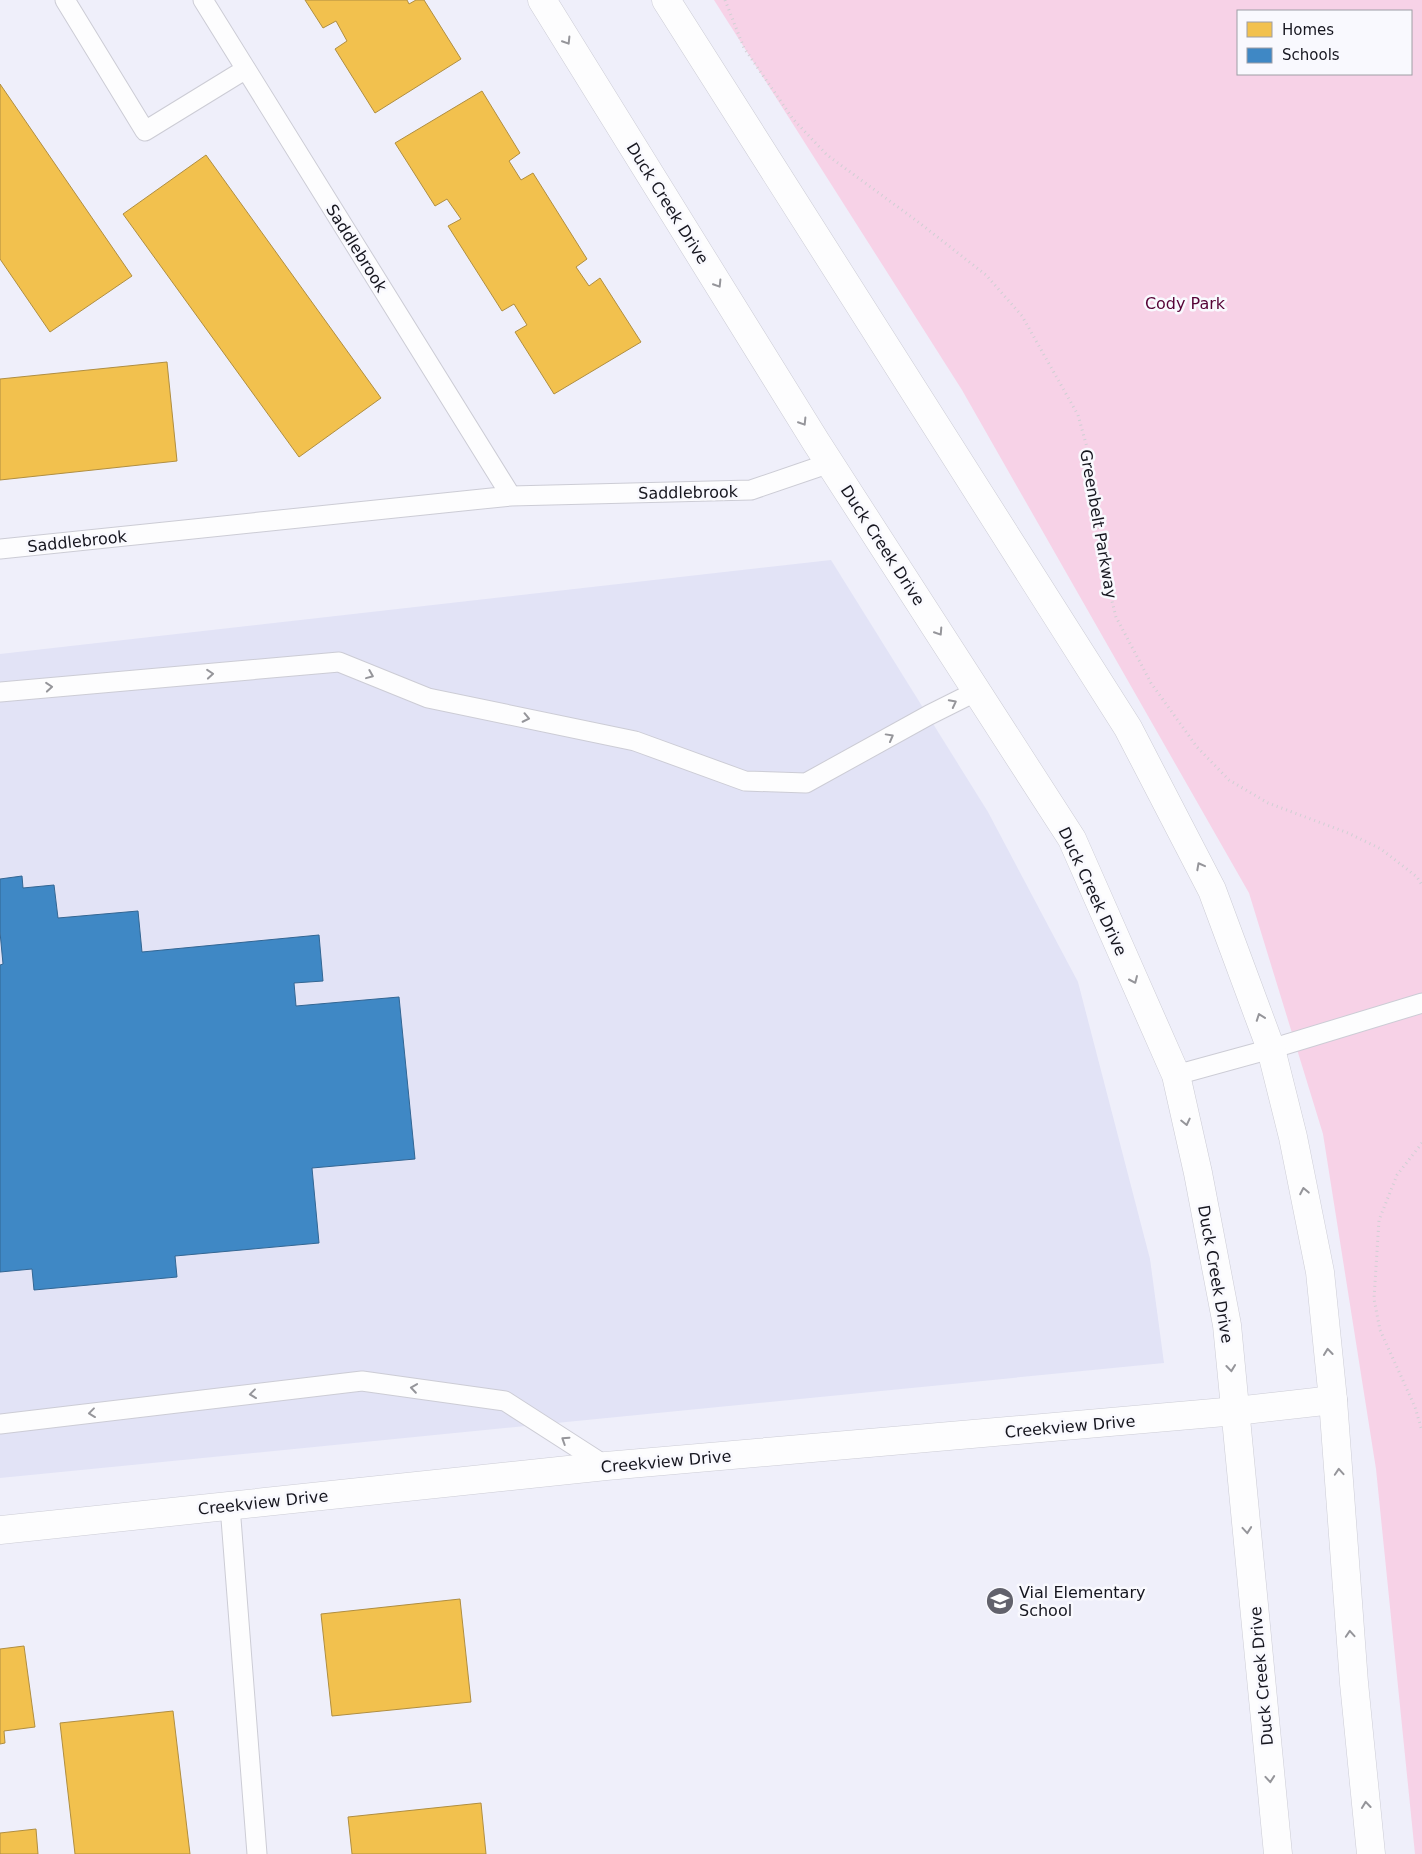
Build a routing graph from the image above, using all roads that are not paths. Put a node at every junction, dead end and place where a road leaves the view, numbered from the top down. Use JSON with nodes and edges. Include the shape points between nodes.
{"nodes":[{"id":1,"x":65,"y":0,"type":"edge"},
{"id":2,"x":203,"y":0,"type":"edge"},
{"id":3,"x":542,"y":0,"type":"edge"},
{"id":4,"x":666,"y":0,"type":"edge"},
{"id":5,"x":246,"y":69,"type":"junction"},
{"id":6,"x":830,"y":463,"type":"junction"},
{"id":7,"x":511,"y":496,"type":"junction"},
{"id":8,"x":0,"y":549,"type":"edge"},
{"id":9,"x":977,"y":691,"type":"junction"},
{"id":10,"x":0,"y":692,"type":"edge"},
{"id":11,"x":1422,"y":1003,"type":"edge"},
{"id":12,"x":1271,"y":1049,"type":"junction"},
{"id":13,"x":1176,"y":1075,"type":"junction"},
{"id":14,"x":1333,"y":1400,"type":"junction"},
{"id":15,"x":1236,"y":1411,"type":"junction"},
{"id":16,"x":0,"y":1424,"type":"edge"},
{"id":17,"x":606,"y":1466,"type":"junction"},
{"id":18,"x":230,"y":1506,"type":"junction"},
{"id":19,"x":0,"y":1530,"type":"edge"},
{"id":20,"x":257,"y":1854,"type":"edge"},
{"id":21,"x":1278,"y":1854,"type":"edge"},
{"id":22,"x":1371,"y":1854,"type":"edge"}],
"edges":[{"from":1,"to":5,"type":"lane","via":[[145,131]]},
{"from":2,"to":5,"type":"lane","name":"Saddlebrook"},
{"from":3,"to":6,"type":"main road","name":"Duck Creek Drive","one_way":true},
{"from":12,"to":4,"type":"main road","one_way":true,"via":[[1212,890],[1128,728]]},
{"from":5,"to":7,"type":"lane","name":"Saddlebrook"},
{"from":6,"to":7,"type":"lane","name":"Saddlebrook","via":[[751,490]]},
{"from":6,"to":9,"type":"main road","name":"Duck Creek Drive","one_way":true},
{"from":7,"to":8,"type":"lane","name":"Saddlebrook"},
{"from":10,"to":9,"type":"lane","one_way":true,"via":[[339,662],[428,698],[635,741],[745,782],[806,783]]},
{"from":9,"to":13,"type":"main road","name":"Duck Creek Drive","one_way":true,"via":[[1072,839]]},
{"from":11,"to":12,"type":"lane"},
{"from":12,"to":13,"type":"lane"},
{"from":14,"to":12,"type":"main road","one_way":true,"via":[[1320,1272],[1293,1137]]},
{"from":13,"to":15,"type":"main road","name":"Duck Creek Drive","one_way":true,"via":[[1227,1325]]},
{"from":14,"to":15,"type":"main road","name":"Creekview Drive"},
{"from":22,"to":14,"type":"main road","one_way":true,"via":[[1354,1683]]},
{"from":15,"to":17,"type":"main road","name":"Creekview Drive"},
{"from":15,"to":21,"type":"main road","name":"Duck Creek Drive","one_way":true},
{"from":17,"to":16,"type":"lane","one_way":true,"via":[[505,1401],[362,1381]]},
{"from":17,"to":18,"type":"main road","name":"Creekview Drive"},
{"from":18,"to":19,"type":"main road","name":"Creekview Drive"},
{"from":18,"to":20,"type":"lane"}]}
